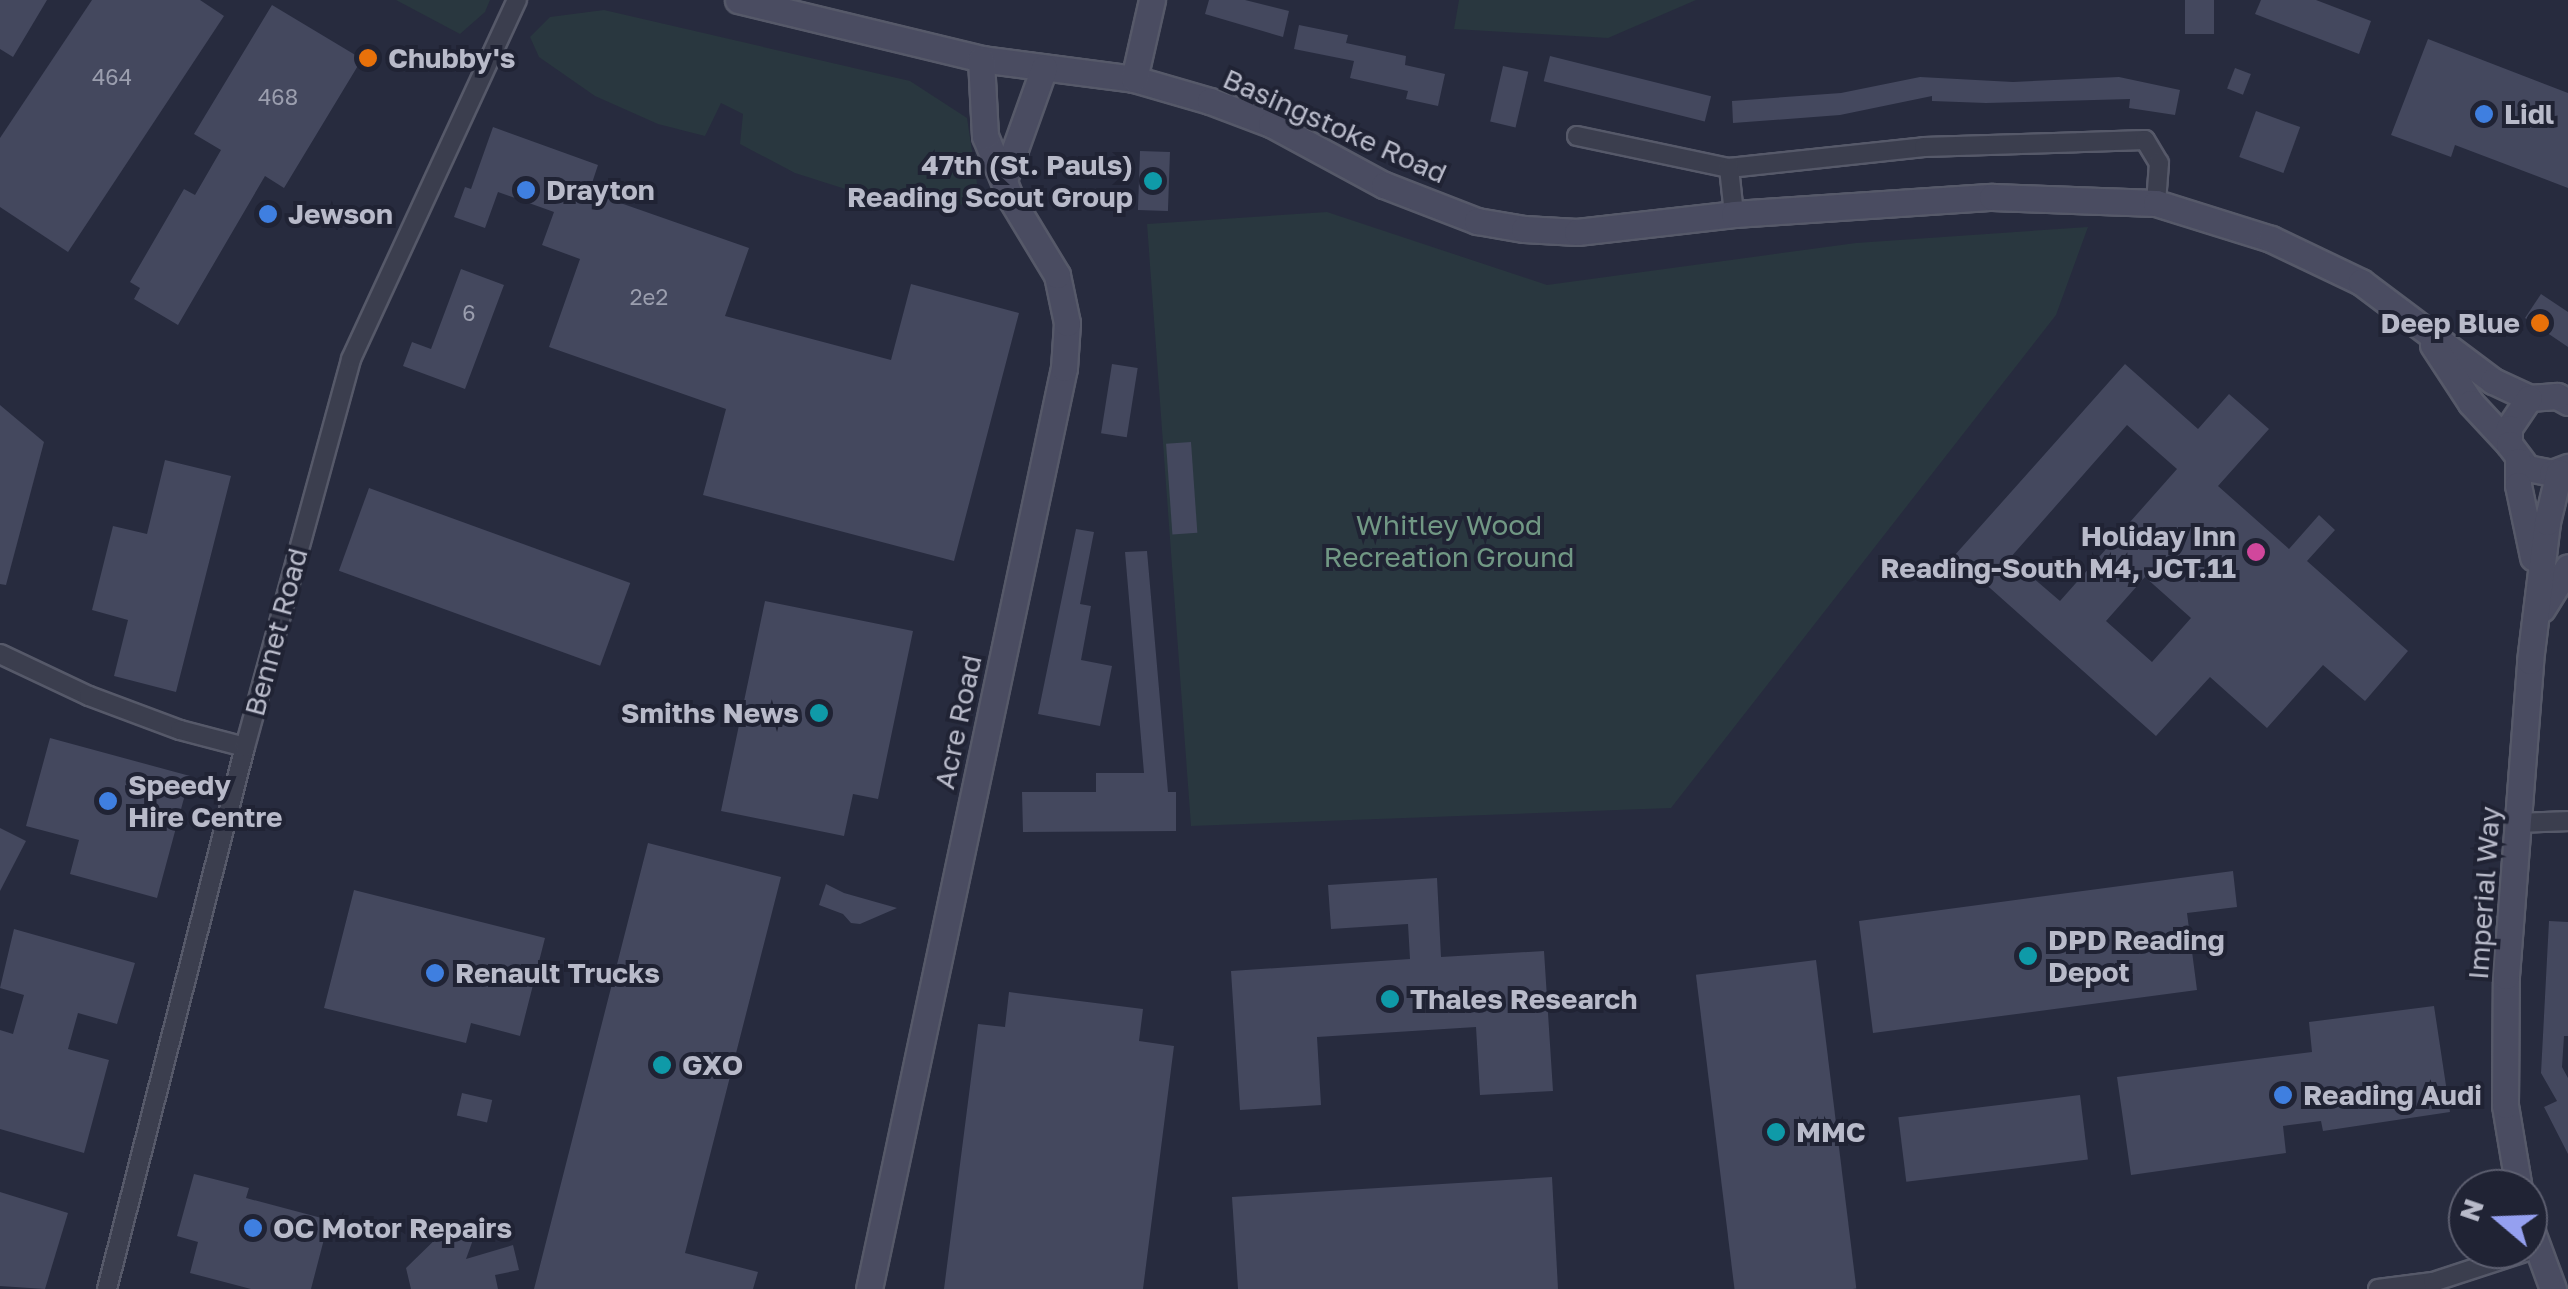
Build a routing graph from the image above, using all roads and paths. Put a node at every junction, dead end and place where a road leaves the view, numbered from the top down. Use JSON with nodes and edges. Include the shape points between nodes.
{"nodes":[{"id":1,"x":517,"y":0,"type":"edge"},
{"id":2,"x":738,"y":0,"type":"edge"},
{"id":3,"x":1152,"y":0,"type":"edge"},
{"id":4,"x":981,"y":59,"type":"junction"},
{"id":5,"x":1044,"y":68,"type":"junction"},
{"id":6,"x":1134,"y":79,"type":"junction"},
{"id":7,"x":1577,"y":136,"type":"dead end"},
{"id":8,"x":1730,"y":168,"type":"junction"},
{"id":9,"x":1005,"y":178,"type":"junction"},
{"id":10,"x":2156,"y":203,"type":"junction"},
{"id":11,"x":1734,"y":214,"type":"junction"},
{"id":12,"x":2408,"y":314,"type":"junction"},
{"id":13,"x":2564,"y":396,"type":"edge"},
{"id":14,"x":2529,"y":398,"type":"junction"},
{"id":15,"x":2514,"y":452,"type":"junction"},
{"id":16,"x":2564,"y":470,"type":"edge"},
{"id":17,"x":2568,"y":567,"type":"edge"},
{"id":18,"x":2538,"y":610,"type":"junction"},
{"id":19,"x":0,"y":654,"type":"edge"},
{"id":20,"x":245,"y":747,"type":"junction"},
{"id":21,"x":2568,"y":821,"type":"edge"},
{"id":22,"x":2519,"y":823,"type":"junction"},
{"id":23,"x":2517,"y":1169,"type":"edge"},
{"id":24,"x":2472,"y":1269,"type":"edge"},
{"id":25,"x":107,"y":1289,"type":"edge"},
{"id":26,"x":869,"y":1289,"type":"edge"},
{"id":27,"x":2378,"y":1289,"type":"edge"}],
"edges":[{"from":1,"to":20,"type":"street","name":"Bennet Road","via":[[351,359]]},
{"from":2,"to":4,"type":"street","name":"Basingstoke Road"},
{"from":3,"to":6,"type":"street"},
{"from":4,"to":5,"type":"street","name":"Basingstoke Road"},
{"from":4,"to":9,"type":"street","name":"Acre Road","via":[[986,136]]},
{"from":5,"to":6,"type":"street","name":"Basingstoke Road"},
{"from":5,"to":9,"type":"street"},
{"from":6,"to":11,"type":"street","name":"Basingstoke Road","via":[[1271,124],[1384,185],[1478,221],[1578,232]]},
{"from":7,"to":8,"type":"street"},
{"from":8,"to":10,"type":"street","via":[[1924,147],[2145,140],[2158,164]]},
{"from":8,"to":11,"type":"street"},
{"from":9,"to":26,"type":"street","name":"Acre Road","via":[[1010,199],[1057,275],[1067,323],[1064,368]]},
{"from":10,"to":11,"type":"street","name":"Basingstoke Road","via":[[1992,198]]},
{"from":10,"to":12,"type":"street","name":"Basingstoke Road","via":[[2310,255]]},
{"from":12,"to":14,"type":"street","name":"Basingstoke Road","via":[[2493,381]]},
{"from":12,"to":15,"type":"street","name":"Basingstoke Road"},
{"from":13,"to":14,"type":"street"},
{"from":14,"to":15,"type":"street","via":[[2508,428]]},
{"from":15,"to":16,"type":"street","via":[[2540,473]]},
{"from":15,"to":18,"type":"street","name":"Imperial Way"},
{"from":16,"to":18,"type":"street","name":"Imperial Way","via":[[2546,522]]},
{"from":17,"to":18,"type":"street"},
{"from":18,"to":22,"type":"street","name":"Imperial Way"},
{"from":19,"to":20,"type":"street","via":[[89,696]]},
{"from":20,"to":25,"type":"street","name":"Bennet Road"},
{"from":21,"to":22,"type":"street"},
{"from":22,"to":23,"type":"street","name":"Imperial Way","via":[[2504,1064]]},
{"from":24,"to":27,"type":"street"}]}
